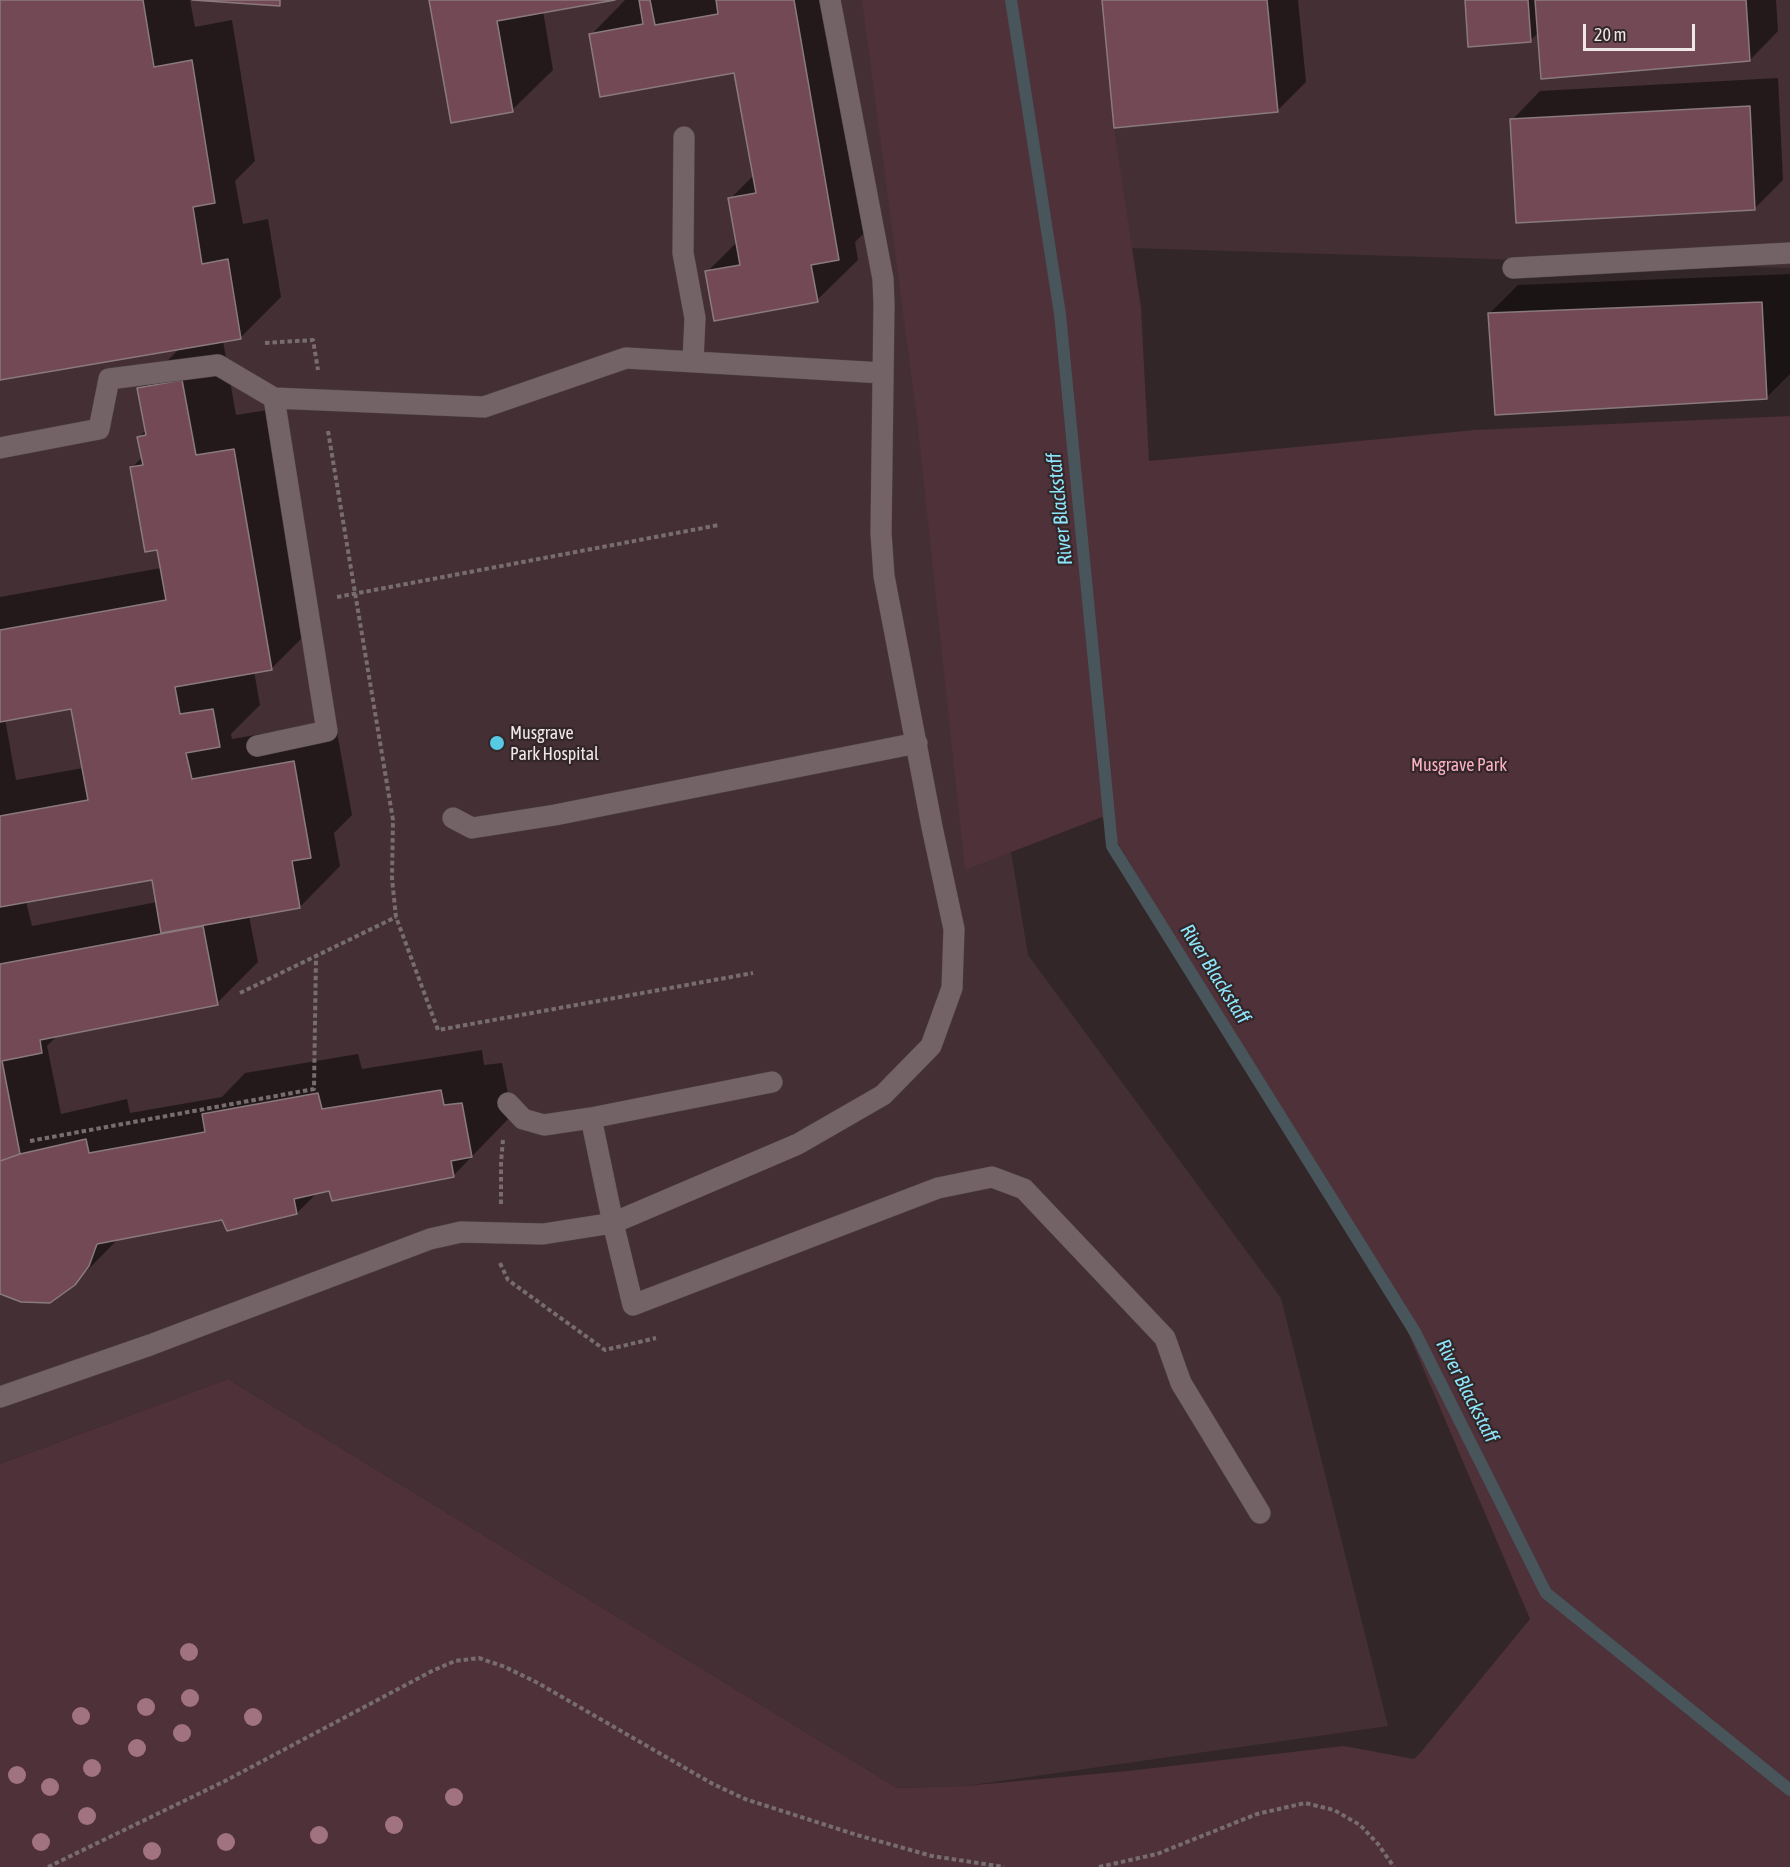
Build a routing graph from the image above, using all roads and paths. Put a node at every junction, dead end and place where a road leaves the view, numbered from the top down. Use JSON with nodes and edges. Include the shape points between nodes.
{"nodes":[{"id":1,"x":830,"y":0,"type":"edge"},
{"id":2,"x":684,"y":136,"type":"dead end"},
{"id":3,"x":1790,"y":253,"type":"edge"},
{"id":4,"x":1513,"y":268,"type":"dead end"},
{"id":5,"x":265,"y":343,"type":"dead end"},
{"id":6,"x":693,"y":361,"type":"junction"},
{"id":7,"x":883,"y":373,"type":"junction"},
{"id":8,"x":274,"y":398,"type":"junction"},
{"id":9,"x":323,"y":400,"type":"junction"},
{"id":10,"x":0,"y":448,"type":"edge"},
{"id":11,"x":719,"y":525,"type":"dead end"},
{"id":12,"x":356,"y":594,"type":"junction"},
{"id":13,"x":306,"y":603,"type":"junction"},
{"id":14,"x":917,"y":743,"type":"junction"},
{"id":15,"x":257,"y":746,"type":"dead end"},
{"id":16,"x":453,"y":818,"type":"dead end"},
{"id":17,"x":396,"y":917,"type":"junction"},
{"id":18,"x":316,"y":956,"type":"junction"},
{"id":19,"x":753,"y":974,"type":"dead end"},
{"id":20,"x":240,"y":993,"type":"dead end"},
{"id":21,"x":772,"y":1082,"type":"dead end"},
{"id":22,"x":508,"y":1104,"type":"dead end"},
{"id":23,"x":591,"y":1119,"type":"junction"},
{"id":24,"x":30,"y":1141,"type":"dead end"},
{"id":25,"x":613,"y":1222,"type":"junction"},
{"id":26,"x":0,"y":1397,"type":"edge"},
{"id":27,"x":1260,"y":1513,"type":"dead end"},
{"id":28,"x":48,"y":1867,"type":"edge"},
{"id":29,"x":1004,"y":1867,"type":"edge"},
{"id":30,"x":1099,"y":1867,"type":"edge"},
{"id":31,"x":1394,"y":1867,"type":"edge"}],
"edges":[{"from":1,"to":7,"type":"lane","via":[[883,279]]},
{"from":2,"to":6,"type":"lane","via":[[683,253],[695,318]]},
{"from":3,"to":4,"type":"lane"},
{"from":5,"to":9,"type":"path","via":[[313,340]]},
{"from":6,"to":7,"type":"lane"},
{"from":6,"to":9,"type":"lane","via":[[626,358],[484,406]]},
{"from":7,"to":14,"type":"lane","via":[[884,576]]},
{"from":8,"to":9,"type":"lane"},
{"from":8,"to":10,"type":"lane","via":[[218,365],[109,379],[99,429]]},
{"from":8,"to":13,"type":"lane"},
{"from":9,"to":12,"type":"path"},
{"from":11,"to":12,"type":"path"},
{"from":12,"to":13,"type":"path"},
{"from":12,"to":17,"type":"path","via":[[393,820]]},
{"from":13,"to":15,"type":"lane","via":[[327,731]]},
{"from":14,"to":16,"type":"lane","via":[[555,815],[472,828]]},
{"from":14,"to":25,"type":"lane","via":[[954,929],[952,988],[931,1046],[884,1095],[798,1144]]},
{"from":17,"to":18,"type":"path"},
{"from":17,"to":19,"type":"path","via":[[438,1030]]},
{"from":18,"to":20,"type":"path"},
{"from":18,"to":24,"type":"path","via":[[315,1089]]},
{"from":21,"to":23,"type":"lane"},
{"from":22,"to":23,"type":"lane","via":[[523,1119],[544,1125]]},
{"from":23,"to":25,"type":"lane"},
{"from":25,"to":26,"type":"lane","via":[[543,1234],[461,1232],[430,1239]]},
{"from":25,"to":27,"type":"lane","via":[[633,1305],[938,1188],[992,1177],[1024,1189],[1165,1338],[1180,1383]]},
{"from":28,"to":29,"type":"path","via":[[225,1781],[432,1671],[455,1661],[479,1658],[506,1666],[745,1799],[932,1856]]},
{"from":30,"to":31,"type":"path","via":[[1157,1854],[1257,1814],[1305,1803],[1334,1810],[1360,1826]]}]}
